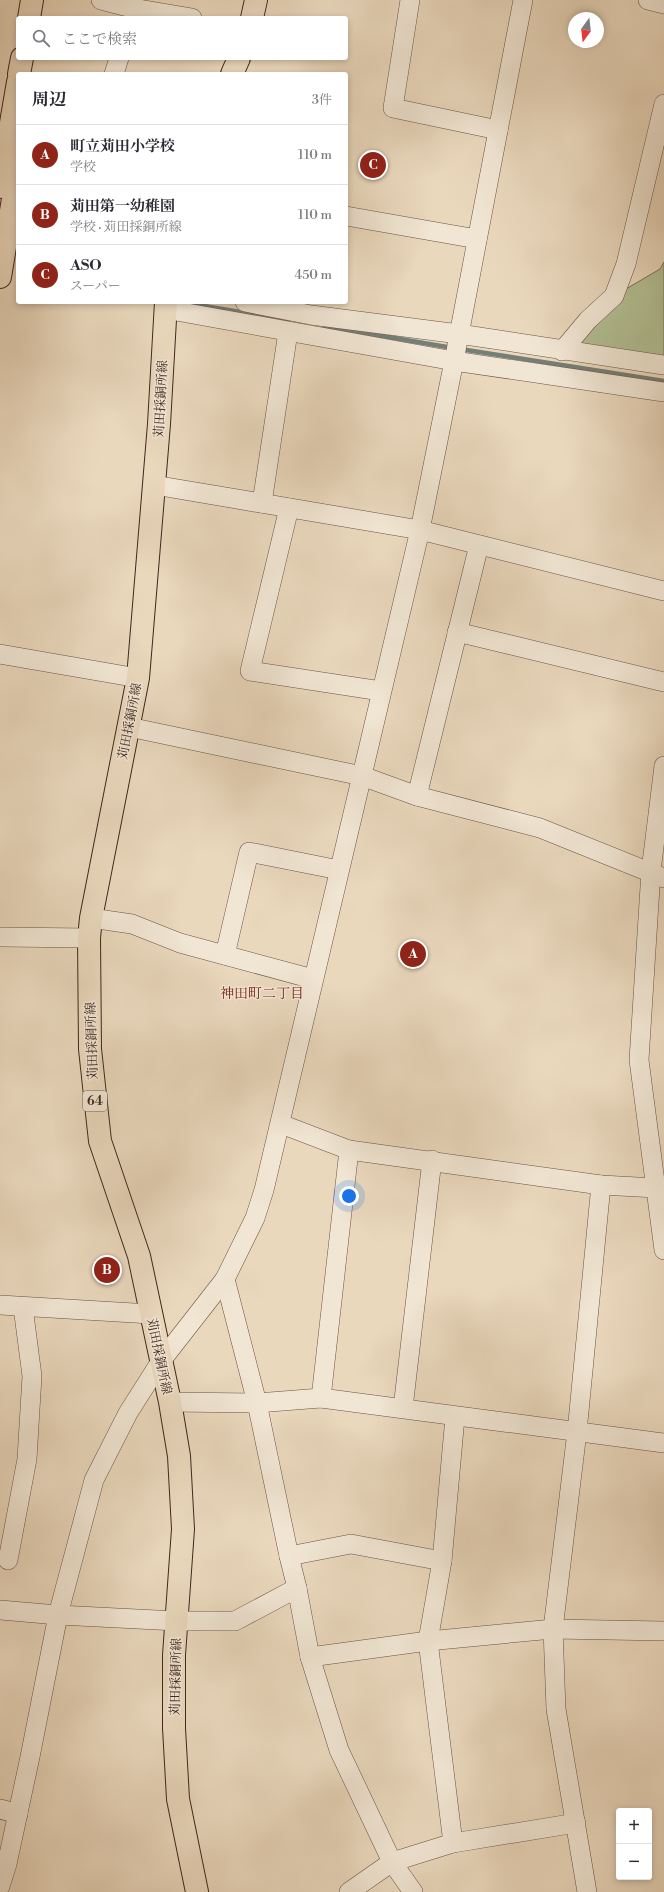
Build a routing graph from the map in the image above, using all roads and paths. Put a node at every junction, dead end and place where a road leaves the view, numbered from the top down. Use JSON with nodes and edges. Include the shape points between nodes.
{"nodes":[{"id":1,"x":32,"y":0,"type":"edge"},
{"id":2,"x":46,"y":0,"type":"edge"},
{"id":3,"x":101,"y":0,"type":"edge"},
{"id":4,"x":256,"y":0,"type":"edge"},
{"id":5,"x":410,"y":0,"type":"edge"},
{"id":6,"x":523,"y":0,"type":"edge"},
{"id":7,"x":648,"y":0,"type":"edge"},
{"id":8,"x":664,"y":4,"type":"edge"},
{"id":9,"x":132,"y":9,"type":"edge"},
{"id":10,"x":29,"y":16,"type":"edge"},
{"id":11,"x":43,"y":16,"type":"edge"},
{"id":12,"x":179,"y":16,"type":"edge"},
{"id":13,"x":252,"y":16,"type":"edge"},
{"id":14,"x":22,"y":60,"type":"edge"},
{"id":15,"x":37,"y":60,"type":"edge"},
{"id":16,"x":118,"y":60,"type":"edge"},
{"id":17,"x":237,"y":60,"type":"edge"},
{"id":18,"x":19,"y":72,"type":"edge"},
{"id":19,"x":34,"y":72,"type":"edge"},
{"id":20,"x":115,"y":72,"type":"edge"},
{"id":21,"x":233,"y":72,"type":"edge"},
{"id":22,"x":664,"y":104,"type":"edge"},
{"id":23,"x":16,"y":121,"type":"edge"},
{"id":24,"x":498,"y":130,"type":"junction"},
{"id":25,"x":14,"y":160,"type":"edge"},
{"id":26,"x":0,"y":186,"type":"edge"},
{"id":27,"x":348,"y":216,"type":"edge"},
{"id":28,"x":477,"y":239,"type":"junction"},
{"id":29,"x":8,"y":244,"type":"edge"},
{"id":30,"x":0,"y":277,"type":"edge"},
{"id":31,"x":265,"y":304,"type":"edge"},
{"id":32,"x":165,"y":306,"type":"edge"},
{"id":33,"x":296,"y":307,"type":"edge"},
{"id":34,"x":288,"y":332,"type":"junction"},
{"id":35,"x":459,"y":334,"type":"junction"},
{"id":36,"x":562,"y":351,"type":"junction"},
{"id":37,"x":454,"y":361,"type":"junction"},
{"id":38,"x":664,"y":365,"type":"edge"},
{"id":39,"x":664,"y":392,"type":"edge"},
{"id":40,"x":154,"y":485,"type":"junction"},
{"id":41,"x":262,"y":503,"type":"junction"},
{"id":42,"x":289,"y":508,"type":"junction"},
{"id":43,"x":420,"y":530,"type":"junction"},
{"id":44,"x":479,"y":545,"type":"junction"},
{"id":45,"x":664,"y":591,"type":"edge"},
{"id":46,"x":458,"y":632,"type":"junction"},
{"id":47,"x":0,"y":654,"type":"edge"},
{"id":48,"x":138,"y":678,"type":"junction"},
{"id":49,"x":664,"y":682,"type":"edge"},
{"id":50,"x":381,"y":691,"type":"junction"},
{"id":51,"x":129,"y":727,"type":"junction"},
{"id":52,"x":664,"y":766,"type":"edge"},
{"id":53,"x":362,"y":776,"type":"junction"},
{"id":54,"x":417,"y":796,"type":"junction"},
{"id":55,"x":340,"y":870,"type":"junction"},
{"id":56,"x":658,"y":875,"type":"edge"},
{"id":57,"x":90,"y":928,"type":"junction"},
{"id":58,"x":0,"y":937,"type":"edge"},
{"id":59,"x":225,"y":955,"type":"junction"},
{"id":60,"x":313,"y":979,"type":"junction"},
{"id":61,"x":281,"y":1124,"type":"junction"},
{"id":62,"x":349,"y":1150,"type":"junction"},
{"id":63,"x":432,"y":1160,"type":"junction"},
{"id":64,"x":601,"y":1185,"type":"junction"},
{"id":65,"x":656,"y":1188,"type":"junction"},
{"id":66,"x":664,"y":1250,"type":"edge"},
{"id":67,"x":225,"y":1279,"type":"junction"},
{"id":68,"x":0,"y":1305,"type":"edge"},
{"id":69,"x":23,"y":1307,"type":"junction"},
{"id":70,"x":151,"y":1314,"type":"junction"},
{"id":71,"x":161,"y":1361,"type":"junction"},
{"id":72,"x":320,"y":1398,"type":"junction"},
{"id":73,"x":170,"y":1402,"type":"junction"},
{"id":74,"x":257,"y":1403,"type":"junction"},
{"id":75,"x":404,"y":1408,"type":"junction"},
{"id":76,"x":455,"y":1416,"type":"junction"},
{"id":77,"x":577,"y":1432,"type":"junction"},
{"id":78,"x":664,"y":1443,"type":"edge"},
{"id":79,"x":288,"y":1556,"type":"junction"},
{"id":80,"x":8,"y":1560,"type":"dead end"},
{"id":81,"x":442,"y":1561,"type":"junction"},
{"id":82,"x":297,"y":1588,"type":"junction"},
{"id":83,"x":0,"y":1610,"type":"edge"},
{"id":84,"x":58,"y":1615,"type":"junction"},
{"id":85,"x":177,"y":1621,"type":"junction"},
{"id":86,"x":553,"y":1629,"type":"junction"},
{"id":87,"x":664,"y":1631,"type":"edge"},
{"id":88,"x":428,"y":1641,"type":"junction"},
{"id":89,"x":310,"y":1657,"type":"junction"},
{"id":90,"x":9,"y":1811,"type":"edge"},
{"id":91,"x":576,"y":1823,"type":"junction"},
{"id":92,"x":453,"y":1843,"type":"junction"},
{"id":93,"x":392,"y":1862,"type":"junction"},
{"id":94,"x":0,"y":1886,"type":"edge"},
{"id":95,"x":197,"y":1892,"type":"edge"},
{"id":96,"x":349,"y":1892,"type":"edge"},
{"id":97,"x":413,"y":1892,"type":"edge"},
{"id":98,"x":587,"y":1892,"type":"edge"}],
"edges":[{"from":1,"to":10,"type":"main road"},
{"from":2,"to":11,"type":"main road"},
{"from":3,"to":9,"type":"street"},
{"from":4,"to":13,"type":"main road"},
{"from":5,"to":24,"type":"street","via":[[393,108]]},
{"from":6,"to":24,"type":"street"},
{"from":7,"to":8,"type":"street"},
{"from":9,"to":12,"type":"street"},
{"from":14,"to":18,"type":"main road"},
{"from":15,"to":19,"type":"main road"},
{"from":16,"to":20,"type":"street"},
{"from":17,"to":21,"type":"main road"},
{"from":22,"to":36,"type":"street","via":[[626,264],[614,296],[588,320]]},
{"from":23,"to":25,"type":"main road"},
{"from":24,"to":28,"type":"street"},
{"from":25,"to":26,"type":"main road"},
{"from":25,"to":29,"type":"main road"},
{"from":27,"to":28,"type":"street"},
{"from":28,"to":35,"type":"street"},
{"from":29,"to":30,"type":"main road"},
{"from":31,"to":33,"type":"street"},
{"from":32,"to":34,"type":"street"},
{"from":32,"to":40,"type":"main road","name":"苅田採銅所線","number":"64"},
{"from":33,"to":35,"type":"street"},
{"from":34,"to":37,"type":"street"},
{"from":34,"to":41,"type":"street"},
{"from":35,"to":36,"type":"street"},
{"from":35,"to":37,"type":"street"},
{"from":36,"to":38,"type":"street"},
{"from":37,"to":39,"type":"street"},
{"from":37,"to":43,"type":"street"},
{"from":40,"to":41,"type":"street"},
{"from":40,"to":48,"type":"main road","name":"苅田採銅所線","number":"64"},
{"from":41,"to":42,"type":"street"},
{"from":42,"to":43,"type":"street"},
{"from":42,"to":50,"type":"street","via":[[250,671]]},
{"from":43,"to":44,"type":"street"},
{"from":43,"to":50,"type":"street"},
{"from":44,"to":45,"type":"street"},
{"from":44,"to":46,"type":"street"},
{"from":46,"to":49,"type":"street"},
{"from":46,"to":54,"type":"street"},
{"from":47,"to":48,"type":"street"},
{"from":48,"to":51,"type":"main road","name":"苅田採銅所線","number":"64"},
{"from":50,"to":53,"type":"street"},
{"from":51,"to":53,"type":"street"},
{"from":51,"to":57,"type":"main road","name":"苅田採銅所線","number":"64"},
{"from":52,"to":56,"type":"street"},
{"from":53,"to":54,"type":"street"},
{"from":53,"to":55,"type":"street"},
{"from":54,"to":56,"type":"street","via":[[540,828]]},
{"from":55,"to":59,"type":"street","via":[[249,852]]},
{"from":55,"to":60,"type":"street"},
{"from":56,"to":65,"type":"street","via":[[639,1060]]},
{"from":57,"to":58,"type":"street"},
{"from":57,"to":59,"type":"street","via":[[132,924],[180,943]]},
{"from":57,"to":70,"type":"main road","name":"苅田採銅所線","number":"64","via":[[90,1050],[100,1141],[138,1256]]},
{"from":59,"to":60,"type":"street"},
{"from":60,"to":61,"type":"street"},
{"from":61,"to":62,"type":"street"},
{"from":61,"to":67,"type":"street","via":[[255,1218]]},
{"from":62,"to":63,"type":"street"},
{"from":62,"to":72,"type":"street"},
{"from":63,"to":64,"type":"street"},
{"from":63,"to":75,"type":"street"},
{"from":64,"to":65,"type":"street"},
{"from":64,"to":77,"type":"street"},
{"from":65,"to":66,"type":"street"},
{"from":67,"to":71,"type":"street"},
{"from":67,"to":74,"type":"street"},
{"from":68,"to":69,"type":"street"},
{"from":69,"to":70,"type":"street"},
{"from":69,"to":80,"type":"street","via":[[32,1376],[27,1459]]},
{"from":70,"to":71,"type":"main road","name":"苅田採銅所線","number":"64"},
{"from":71,"to":73,"type":"main road","name":"苅田採銅所線","number":"64"},
{"from":71,"to":84,"type":"street","via":[[128,1413],[94,1480]]},
{"from":72,"to":74,"type":"street"},
{"from":72,"to":75,"type":"street"},
{"from":73,"to":74,"type":"street"},
{"from":73,"to":85,"type":"main road","name":"苅田採銅所線","number":"64","via":[[179,1456],[184,1529]]},
{"from":74,"to":79,"type":"street"},
{"from":75,"to":76,"type":"street"},
{"from":76,"to":77,"type":"street"},
{"from":76,"to":81,"type":"street"},
{"from":77,"to":78,"type":"street"},
{"from":77,"to":86,"type":"street"},
{"from":79,"to":81,"type":"street","via":[[351,1544]]},
{"from":79,"to":82,"type":"street"},
{"from":81,"to":88,"type":"street"},
{"from":82,"to":85,"type":"street","via":[[235,1621]]},
{"from":82,"to":89,"type":"street"},
{"from":83,"to":84,"type":"street"},
{"from":84,"to":85,"type":"street"},
{"from":84,"to":90,"type":"street"},
{"from":85,"to":95,"type":"main road","name":"苅田採銅所線","number":"64","via":[[174,1728],[178,1799]]},
{"from":86,"to":87,"type":"street"},
{"from":86,"to":88,"type":"street"},
{"from":86,"to":91,"type":"street","via":[[556,1708]]},
{"from":88,"to":89,"type":"street"},
{"from":88,"to":92,"type":"street"},
{"from":89,"to":93,"type":"street","via":[[339,1750]]},
{"from":90,"to":94,"type":"street","via":[[7,1864]]},
{"from":91,"to":92,"type":"street"},
{"from":91,"to":98,"type":"street"},
{"from":92,"to":93,"type":"street"},
{"from":93,"to":96,"type":"street"},
{"from":93,"to":97,"type":"street"}]}
